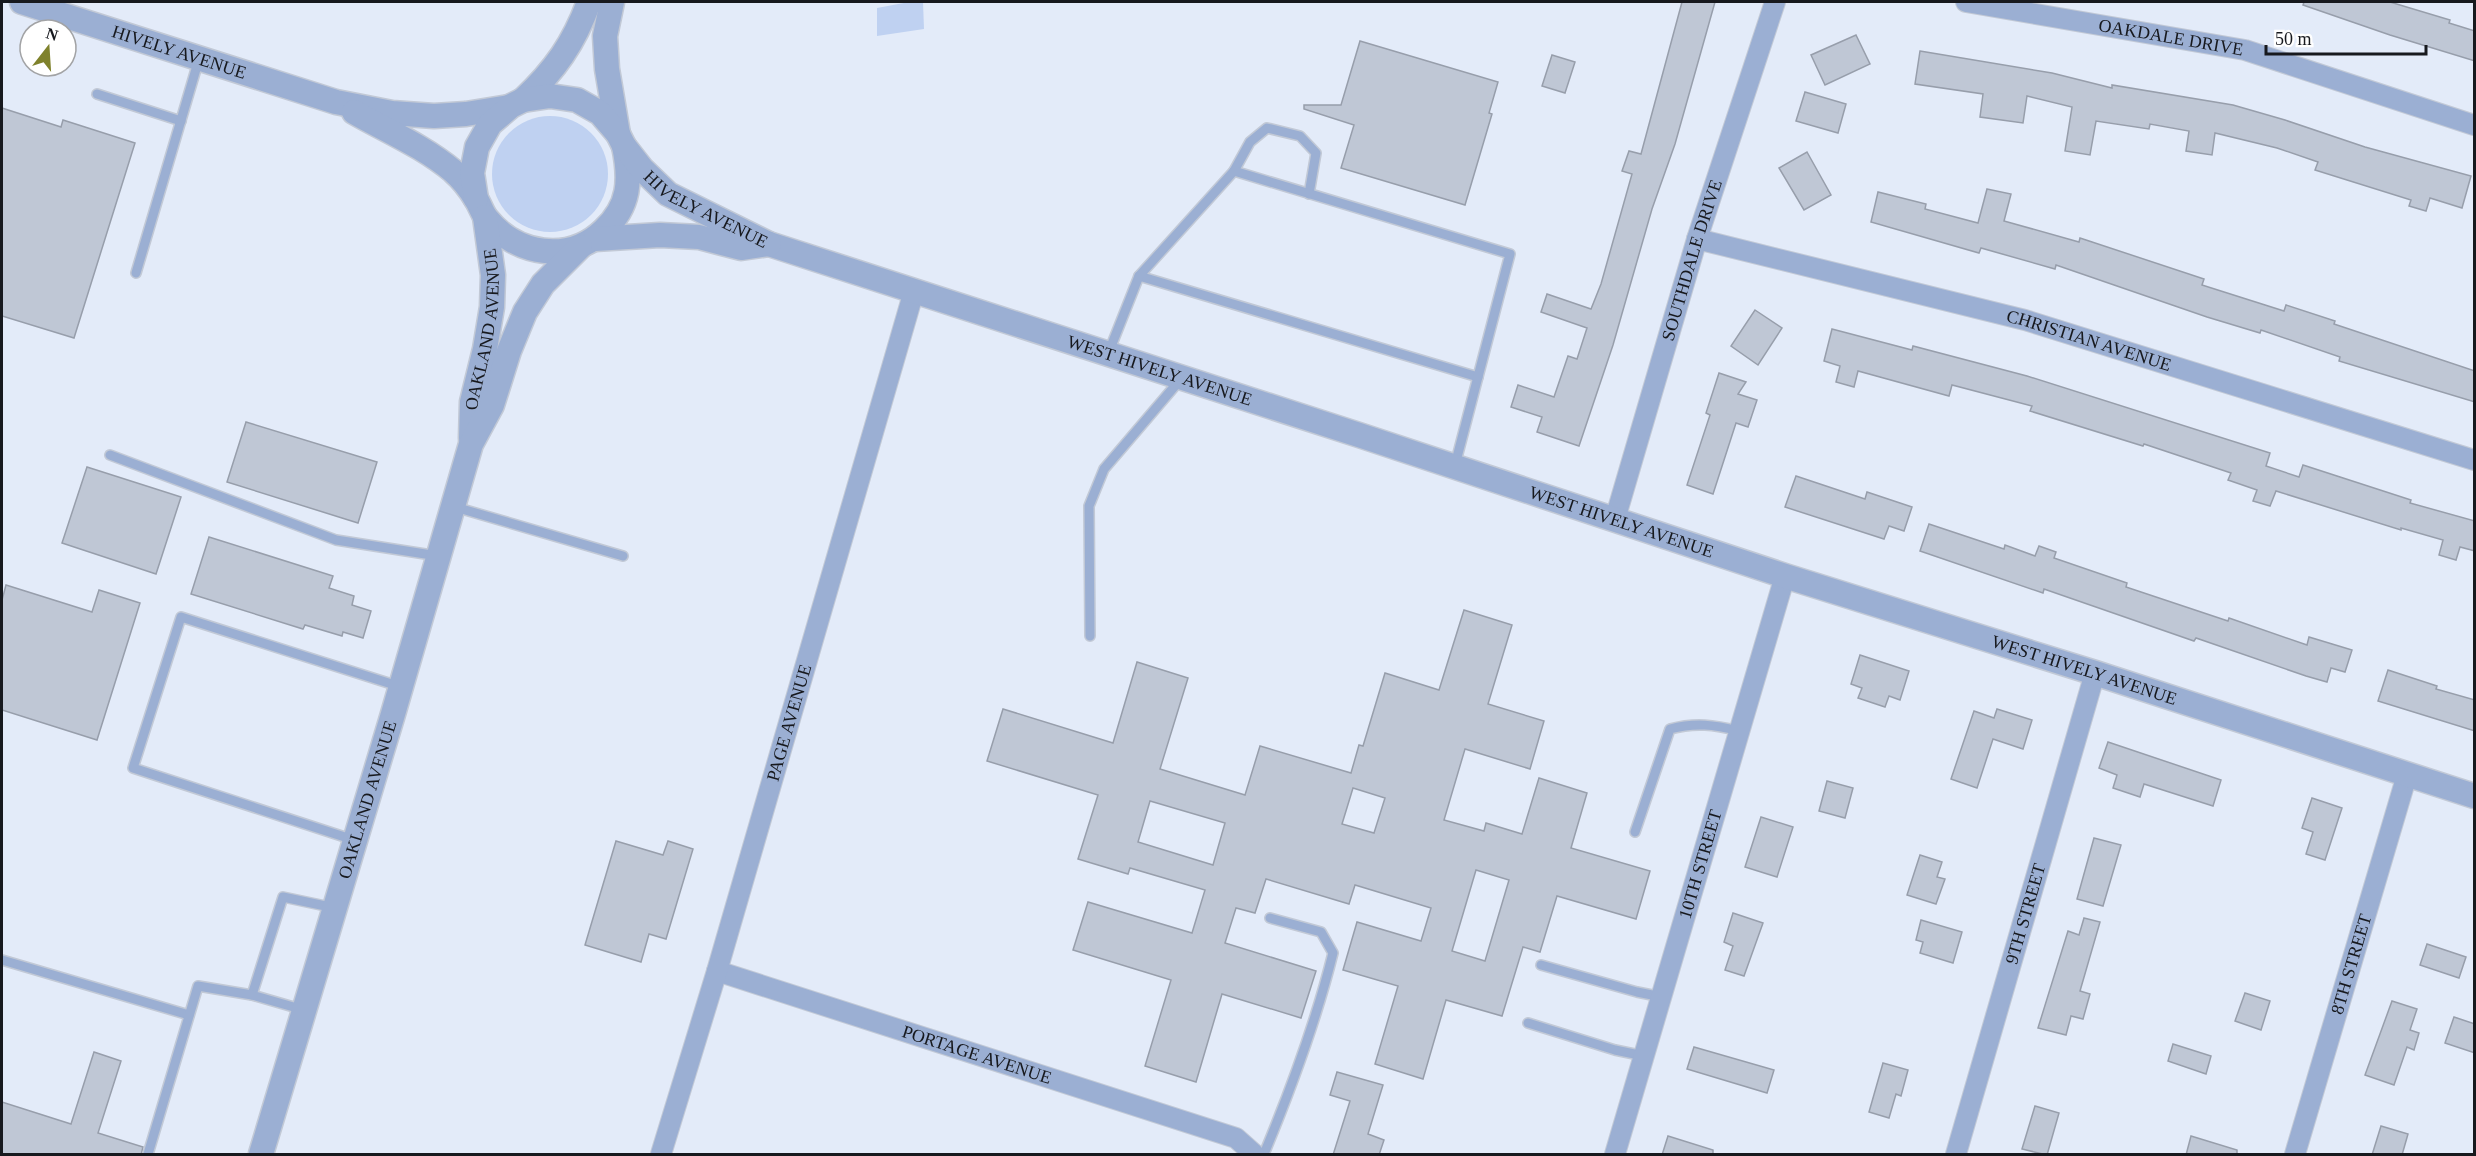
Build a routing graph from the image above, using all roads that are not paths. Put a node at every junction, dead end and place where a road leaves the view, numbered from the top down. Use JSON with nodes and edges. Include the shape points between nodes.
{"nodes":[{"id":1,"x":26,"y":2,"type":"edge"},
{"id":2,"x":589,"y":2,"type":"edge"},
{"id":3,"x":612,"y":2,"type":"edge"},
{"id":4,"x":1775,"y":2,"type":"edge"},
{"id":5,"x":1966,"y":2,"type":"edge"},
{"id":6,"x":199,"y":59,"type":"junction"},
{"id":7,"x":97,"y":94,"type":"dead end"},
{"id":8,"x":336,"y":102,"type":"junction"},
{"id":9,"x":517,"y":103,"type":"junction"},
{"id":10,"x":181,"y":121,"type":"junction"},
{"id":11,"x":2475,"y":125,"type":"edge"},
{"id":12,"x":621,"y":140,"type":"junction"},
{"id":13,"x":1234,"y":171,"type":"junction"},
{"id":14,"x":1309,"y":194,"type":"junction"},
{"id":15,"x":481,"y":208,"type":"junction"},
{"id":16,"x":1697,"y":239,"type":"junction"},
{"id":17,"x":587,"y":243,"type":"junction"},
{"id":18,"x":769,"y":244,"type":"junction"},
{"id":19,"x":136,"y":273,"type":"dead end"},
{"id":20,"x":1139,"y":276,"type":"junction"},
{"id":21,"x":915,"y":291,"type":"junction"},
{"id":22,"x":1108,"y":354,"type":"junction"},
{"id":23,"x":1478,"y":377,"type":"junction"},
{"id":24,"x":1182,"y":378,"type":"junction"},
{"id":25,"x":471,"y":444,"type":"junction"},
{"id":26,"x":110,"y":455,"type":"dead end"},
{"id":27,"x":2475,"y":460,"type":"edge"},
{"id":28,"x":1454,"y":467,"type":"junction"},
{"id":29,"x":453,"y":506,"type":"junction"},
{"id":30,"x":1615,"y":519,"type":"junction"},
{"id":31,"x":438,"y":556,"type":"junction"},
{"id":32,"x":623,"y":556,"type":"dead end"},
{"id":33,"x":1785,"y":576,"type":"junction"},
{"id":34,"x":1090,"y":636,"type":"dead end"},
{"id":35,"x":2096,"y":673,"type":"junction"},
{"id":36,"x":401,"y":687,"type":"junction"},
{"id":37,"x":1740,"y":731,"type":"junction"},
{"id":38,"x":2407,"y":775,"type":"junction"},
{"id":39,"x":2475,"y":796,"type":"edge"},
{"id":40,"x":1635,"y":832,"type":"dead end"},
{"id":41,"x":355,"y":840,"type":"junction"},
{"id":42,"x":335,"y":908,"type":"junction"},
{"id":43,"x":1270,"y":918,"type":"dead end"},
{"id":44,"x":2,"y":960,"type":"edge"},
{"id":45,"x":1541,"y":965,"type":"dead end"},
{"id":46,"x":717,"y":971,"type":"junction"},
{"id":47,"x":252,"y":995,"type":"junction"},
{"id":48,"x":1662,"y":997,"type":"junction"},
{"id":49,"x":304,"y":1010,"type":"junction"},
{"id":50,"x":189,"y":1015,"type":"junction"},
{"id":51,"x":1528,"y":1023,"type":"dead end"},
{"id":52,"x":1644,"y":1056,"type":"junction"},
{"id":53,"x":148,"y":1155,"type":"edge"},
{"id":54,"x":261,"y":1155,"type":"edge"},
{"id":55,"x":662,"y":1155,"type":"edge"},
{"id":56,"x":1254,"y":1155,"type":"edge"},
{"id":57,"x":1264,"y":1155,"type":"edge"},
{"id":58,"x":1615,"y":1155,"type":"edge"},
{"id":59,"x":1956,"y":1155,"type":"edge"},
{"id":60,"x":2295,"y":1155,"type":"edge"}],
"edges":[{"from":1,"to":6,"type":"street","name":"HIVELY AVENUE"},
{"from":2,"to":9,"type":"street","via":[[580,28],[562,58]]},
{"from":3,"to":12,"type":"street","via":[[605,36],[607,69]]},
{"from":4,"to":16,"type":"street","name":"SOUTHDALE DRIVE"},
{"from":5,"to":11,"type":"street","name":"OAKDALE DRIVE","via":[[2245,50]]},
{"from":6,"to":8,"type":"street","name":"HIVELY AVENUE"},
{"from":6,"to":10,"type":"lane"},
{"from":7,"to":10,"type":"lane"},
{"from":8,"to":9,"type":"street","name":"HIVELY AVENUE","via":[[434,116]]},
{"from":8,"to":15,"type":"street","name":"HIVELY AVENUE","via":[[430,153],[455,172]]},
{"from":9,"to":12,"type":"street","name":"HIVELY AVENUE","via":[[550,96],[577,100],[600,113]]},
{"from":9,"to":15,"type":"street","via":[[490,124],[477,147],[472,173]]},
{"from":10,"to":19,"type":"lane"},
{"from":12,"to":17,"type":"street","name":"HIVELY AVENUE","via":[[629,172],[626,198],[614,221]]},
{"from":12,"to":18,"type":"street","name":"HIVELY AVENUE","via":[[642,169],[668,194]]},
{"from":13,"to":14,"type":"lane"},
{"from":13,"to":14,"type":"lane","via":[[1250,142],[1267,128],[1300,136],[1316,153]]},
{"from":13,"to":20,"type":"lane"},
{"from":14,"to":23,"type":"lane","via":[[1510,254]]},
{"from":15,"to":17,"type":"street","name":"HIVELY AVENUE","via":[[504,237],[528,249],[554,252]]},
{"from":15,"to":25,"type":"street","name":"OAKLAND AVENUE","via":[[493,275],[492,307],[472,402]]},
{"from":16,"to":27,"type":"street","name":"CHRISTIAN AVENUE","via":[[2025,320]]},
{"from":16,"to":30,"type":"street","name":"SOUTHDALE DRIVE"},
{"from":17,"to":18,"type":"street","name":"HIVELY AVENUE","via":[[660,235],[699,237],[741,248]]},
{"from":17,"to":25,"type":"street","name":"OAKLAND AVENUE","via":[[543,284],[525,312],[492,405]]},
{"from":18,"to":21,"type":"street","name":"WEST HIVELY AVENUE"},
{"from":20,"to":22,"type":"lane"},
{"from":20,"to":23,"type":"lane"},
{"from":21,"to":22,"type":"street","name":"WEST HIVELY AVENUE"},
{"from":21,"to":46,"type":"street","name":"PAGE AVENUE"},
{"from":22,"to":24,"type":"street","name":"WEST HIVELY AVENUE"},
{"from":23,"to":28,"type":"lane"},
{"from":24,"to":28,"type":"street","name":"WEST HIVELY AVENUE"},
{"from":24,"to":34,"type":"lane","via":[[1104,469],[1089,506]]},
{"from":25,"to":29,"type":"street","name":"OAKLAND AVENUE"},
{"from":26,"to":31,"type":"lane","via":[[336,540]]},
{"from":28,"to":30,"type":"street","name":"WEST HIVELY AVENUE"},
{"from":29,"to":31,"type":"street","name":"OAKLAND AVENUE"},
{"from":29,"to":32,"type":"lane"},
{"from":30,"to":33,"type":"street","name":"WEST HIVELY AVENUE"},
{"from":31,"to":36,"type":"street","name":"OAKLAND AVENUE"},
{"from":33,"to":35,"type":"street","name":"WEST HIVELY AVENUE"},
{"from":33,"to":37,"type":"street","name":"10TH STREET"},
{"from":35,"to":38,"type":"street","name":"WEST HIVELY AVENUE"},
{"from":35,"to":59,"type":"street","name":"9TH STREET"},
{"from":36,"to":41,"type":"street","name":"OAKLAND AVENUE"},
{"from":36,"to":41,"type":"lane","via":[[181,617],[133,768]]},
{"from":37,"to":40,"type":"lane","via":[[1690,723],[1670,729]]},
{"from":37,"to":48,"type":"street","name":"10TH STREET"},
{"from":38,"to":39,"type":"street","name":"WEST HIVELY AVENUE"},
{"from":38,"to":60,"type":"street","name":"8TH STREET"},
{"from":41,"to":42,"type":"street","name":"OAKLAND AVENUE"},
{"from":42,"to":47,"type":"lane","via":[[283,897]]},
{"from":42,"to":49,"type":"street","name":"OAKLAND AVENUE"},
{"from":43,"to":57,"type":"lane","via":[[1321,932],[1333,953],[1290,1091]]},
{"from":44,"to":50,"type":"lane"},
{"from":45,"to":48,"type":"lane"},
{"from":46,"to":55,"type":"street","name":"PAGE AVENUE"},
{"from":46,"to":56,"type":"street","name":"PORTAGE AVENUE","via":[[1236,1138]]},
{"from":47,"to":49,"type":"lane"},
{"from":47,"to":50,"type":"lane","via":[[198,986]]},
{"from":48,"to":52,"type":"street","name":"10TH STREET"},
{"from":49,"to":54,"type":"street","name":"OAKLAND AVENUE"},
{"from":50,"to":53,"type":"lane"},
{"from":51,"to":52,"type":"lane"},
{"from":52,"to":58,"type":"street","name":"10TH STREET"}]}
